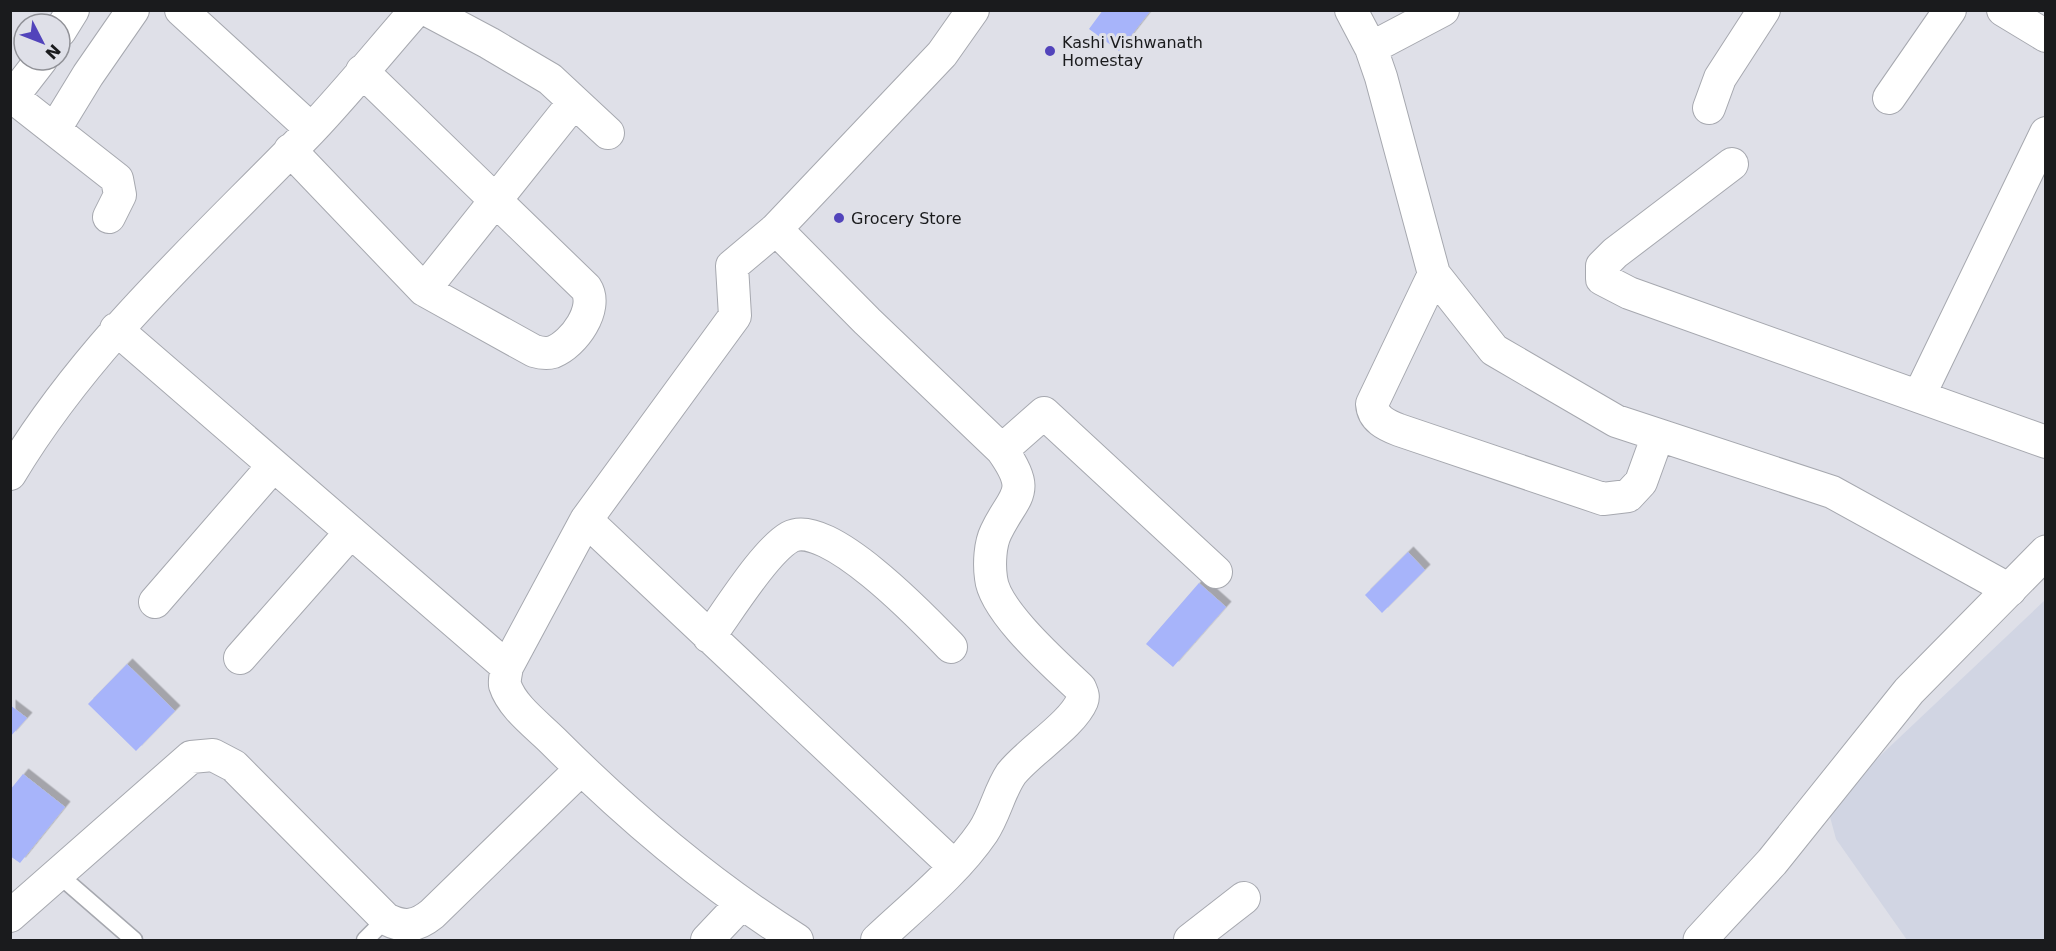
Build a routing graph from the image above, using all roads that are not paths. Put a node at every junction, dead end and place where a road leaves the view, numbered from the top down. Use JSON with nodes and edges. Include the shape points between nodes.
{"nodes":[{"id":1,"x":133,"y":10,"type":"edge"},
{"id":2,"x":416,"y":10,"type":"edge"},
{"id":3,"x":427,"y":10,"type":"edge"},
{"id":4,"x":973,"y":10,"type":"edge"},
{"id":5,"x":1351,"y":10,"type":"edge"},
{"id":6,"x":1443,"y":10,"type":"edge"},
{"id":7,"x":1764,"y":10,"type":"edge"},
{"id":8,"x":1950,"y":10,"type":"edge"},
{"id":9,"x":2003,"y":10,"type":"edge"},
{"id":10,"x":192,"y":14,"type":"edge"},
{"id":11,"x":2046,"y":36,"type":"edge"},
{"id":12,"x":1371,"y":48,"type":"junction"},
{"id":13,"x":362,"y":71,"type":"junction"},
{"id":14,"x":32,"y":72,"type":"edge"},
{"id":15,"x":12,"y":97,"type":"edge"},
{"id":16,"x":1889,"y":98,"type":"dead end"},
{"id":17,"x":574,"y":102,"type":"junction"},
{"id":18,"x":1708,"y":108,"type":"dead end"},
{"id":19,"x":55,"y":129,"type":"junction"},
{"id":20,"x":608,"y":133,"type":"dead end"},
{"id":21,"x":2046,"y":133,"type":"edge"},
{"id":22,"x":301,"y":140,"type":"junction"},
{"id":23,"x":1732,"y":164,"type":"dead end"},
{"id":24,"x":495,"y":202,"type":"junction"},
{"id":25,"x":109,"y":217,"type":"dead end"},
{"id":26,"x":776,"y":229,"type":"junction"},
{"id":27,"x":1434,"y":274,"type":"junction"},
{"id":28,"x":424,"y":290,"type":"junction"},
{"id":29,"x":116,"y":329,"type":"junction"},
{"id":30,"x":1919,"y":396,"type":"junction"},
{"id":31,"x":1658,"y":435,"type":"junction"},
{"id":32,"x":2046,"y":442,"type":"edge"},
{"id":33,"x":1002,"y":450,"type":"junction"},
{"id":34,"x":273,"y":466,"type":"junction"},
{"id":35,"x":10,"y":474,"type":"edge"},
{"id":36,"x":586,"y":520,"type":"junction"},
{"id":37,"x":351,"y":532,"type":"junction"},
{"id":38,"x":2046,"y":552,"type":"edge"},
{"id":39,"x":1216,"y":572,"type":"dead end"},
{"id":40,"x":2010,"y":590,"type":"junction"},
{"id":41,"x":155,"y":602,"type":"dead end"},
{"id":42,"x":709,"y":637,"type":"junction"},
{"id":43,"x":951,"y":647,"type":"dead end"},
{"id":44,"x":240,"y":658,"type":"dead end"},
{"id":45,"x":507,"y":668,"type":"junction"},
{"id":46,"x":581,"y":769,"type":"junction"},
{"id":47,"x":954,"y":866,"type":"junction"},
{"id":48,"x":58,"y":873,"type":"junction"},
{"id":49,"x":1244,"y":898,"type":"dead end"},
{"id":50,"x":741,"y":904,"type":"junction"},
{"id":51,"x":10,"y":916,"type":"edge"},
{"id":52,"x":397,"y":931,"type":"edge"},
{"id":53,"x":780,"y":936,"type":"edge"},
{"id":54,"x":134,"y":940,"type":"edge"},
{"id":55,"x":707,"y":940,"type":"edge"},
{"id":56,"x":877,"y":940,"type":"edge"},
{"id":57,"x":1190,"y":940,"type":"edge"},
{"id":58,"x":1700,"y":940,"type":"edge"}],
"edges":[{"from":1,"to":19,"type":"street"},
{"from":2,"to":13,"type":"street"},
{"from":3,"to":17,"type":"street","via":[[550,79]]},
{"from":4,"to":26,"type":"street","via":[[942,54]]},
{"from":5,"to":12,"type":"street"},
{"from":6,"to":12,"type":"street"},
{"from":7,"to":18,"type":"street","via":[[1720,78]]},
{"from":8,"to":16,"type":"street"},
{"from":9,"to":11,"type":"street"},
{"from":10,"to":22,"type":"street"},
{"from":12,"to":27,"type":"street"},
{"from":13,"to":22,"type":"street"},
{"from":13,"to":24,"type":"street"},
{"from":14,"to":15,"type":"street"},
{"from":15,"to":19,"type":"street"},
{"from":17,"to":20,"type":"street"},
{"from":17,"to":24,"type":"street"},
{"from":19,"to":25,"type":"street","via":[[117,179],[120,195]]},
{"from":21,"to":30,"type":"street"},
{"from":22,"to":28,"type":"street"},
{"from":22,"to":29,"type":"street"},
{"from":23,"to":30,"type":"street","via":[[1615,253],[1602,266],[1602,279],[1629,293]]},
{"from":24,"to":28,"type":"street"},
{"from":24,"to":28,"type":"street","via":[[589,293],[587,314],[573,336],[555,351],[534,351]]},
{"from":26,"to":33,"type":"street"},
{"from":26,"to":36,"type":"street","via":[[732,266],[735,316]]},
{"from":27,"to":31,"type":"street","via":[[1494,350],[1616,422]]},
{"from":27,"to":31,"type":"street","via":[[1372,404],[1372,411],[1380,420],[1399,430],[1603,499],[1628,496],[1641,482]]},
{"from":29,"to":34,"type":"street"},
{"from":29,"to":35,"type":"street","via":[[33,436]]},
{"from":30,"to":32,"type":"street"},
{"from":31,"to":40,"type":"street","via":[[1832,492]]},
{"from":33,"to":39,"type":"street","via":[[1044,413]]},
{"from":33,"to":47,"type":"street","via":[[1011,462],[1018,487],[1016,501],[995,533],[991,580],[1013,619],[1083,695],[1070,716],[1012,773],[984,830]]},
{"from":34,"to":37,"type":"street"},
{"from":34,"to":41,"type":"street"},
{"from":36,"to":42,"type":"street"},
{"from":36,"to":45,"type":"street"},
{"from":37,"to":44,"type":"street"},
{"from":37,"to":45,"type":"street"},
{"from":38,"to":40,"type":"street"},
{"from":40,"to":58,"type":"street","via":[[1909,691],[1772,862]]},
{"from":42,"to":43,"type":"street","via":[[774,551],[789,537],[802,533],[814,534],[849,553]]},
{"from":42,"to":47,"type":"street"},
{"from":45,"to":46,"type":"street","via":[[505,684],[517,705]]},
{"from":46,"to":50,"type":"street"},
{"from":46,"to":52,"type":"street","via":[[432,914]]},
{"from":47,"to":56,"type":"street"},
{"from":48,"to":51,"type":"street"},
{"from":48,"to":52,"type":"street","via":[[191,757],[213,755],[234,766]]},
{"from":48,"to":54,"type":"lane"},
{"from":49,"to":57,"type":"street"},
{"from":50,"to":53,"type":"street"},
{"from":50,"to":55,"type":"street"}]}
